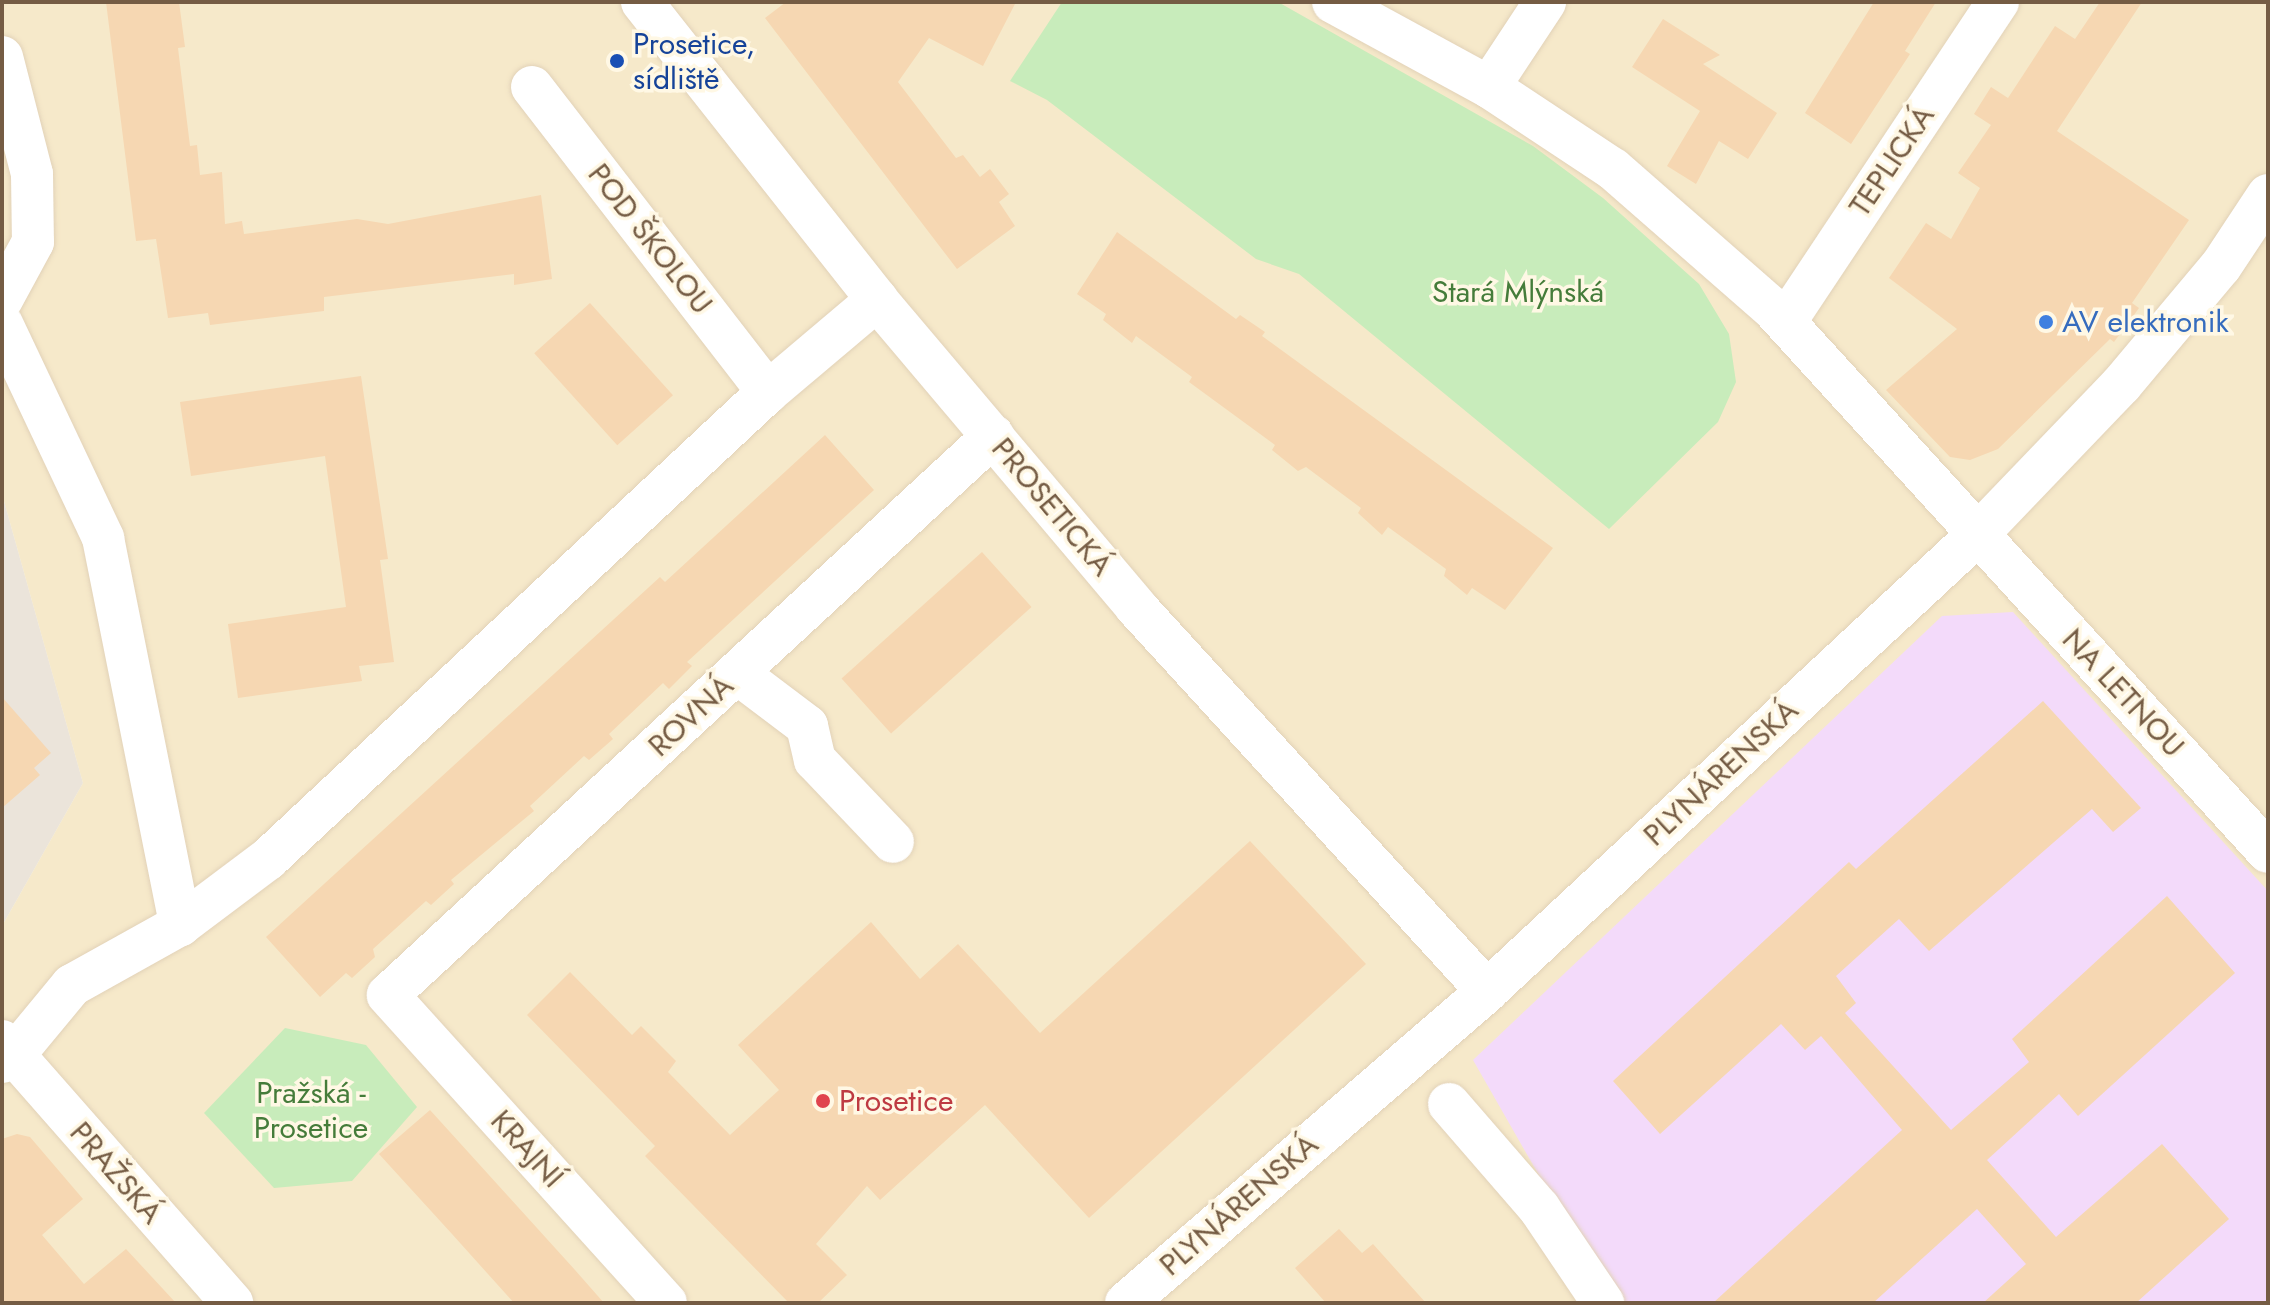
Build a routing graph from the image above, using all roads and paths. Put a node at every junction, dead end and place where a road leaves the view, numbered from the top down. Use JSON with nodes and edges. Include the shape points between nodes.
{"nodes":[{"id":1,"x":642,"y":2,"type":"edge"},
{"id":2,"x":1333,"y":2,"type":"edge"},
{"id":3,"x":1545,"y":2,"type":"edge"},
{"id":4,"x":1998,"y":2,"type":"edge"},
{"id":5,"x":2,"y":57,"type":"edge"},
{"id":6,"x":532,"y":87,"type":"dead end"},
{"id":7,"x":1489,"y":87,"type":"junction"},
{"id":8,"x":2268,"y":195,"type":"edge"},
{"id":9,"x":2,"y":299,"type":"edge"},
{"id":10,"x":877,"y":300,"type":"junction"},
{"id":11,"x":1786,"y":321,"type":"junction"},
{"id":12,"x":2,"y":324,"type":"edge"},
{"id":13,"x":768,"y":392,"type":"junction"},
{"id":14,"x":993,"y":436,"type":"junction"},
{"id":15,"x":1977,"y":535,"type":"junction"},
{"id":16,"x":737,"y":673,"type":"junction"},
{"id":17,"x":893,"y":842,"type":"dead end"},
{"id":18,"x":2268,"y":852,"type":"edge"},
{"id":19,"x":180,"y":925,"type":"junction"},
{"id":20,"x":1487,"y":991,"type":"junction"},
{"id":21,"x":388,"y":995,"type":"joint"},
{"id":22,"x":6,"y":1053,"type":"edge"},
{"id":23,"x":1449,"y":1104,"type":"dead end"},
{"id":24,"x":232,"y":1303,"type":"edge"},
{"id":25,"x":666,"y":1303,"type":"edge"},
{"id":26,"x":1126,"y":1303,"type":"edge"},
{"id":27,"x":1603,"y":1303,"type":"edge"}],
"edges":[{"from":1,"to":10,"type":"street","name":"PROSETICKÁ"},
{"from":2,"to":7,"type":"street"},
{"from":3,"to":7,"type":"street"},
{"from":4,"to":11,"type":"street","name":"TEPLICKÁ"},
{"from":5,"to":9,"type":"street","via":[[32,174],[33,242]]},
{"from":6,"to":13,"type":"street","name":"POD ŠKOLOU"},
{"from":7,"to":11,"type":"street","via":[[1613,169]]},
{"from":8,"to":15,"type":"street","name":"PLYNÁRENSKÁ","via":[[2221,266],[2121,385]]},
{"from":10,"to":13,"type":"street"},
{"from":10,"to":14,"type":"street","name":"PROSETICKÁ"},
{"from":11,"to":15,"type":"street"},
{"from":12,"to":19,"type":"street","via":[[103,538]]},
{"from":13,"to":19,"type":"street","via":[[268,859]]},
{"from":14,"to":16,"type":"street","name":"ROVNÁ"},
{"from":14,"to":20,"type":"street","name":"PROSETICKÁ","via":[[1136,607]]},
{"from":15,"to":18,"type":"street","name":"NA LETNOU"},
{"from":15,"to":20,"type":"street","name":"PLYNÁRENSKÁ"},
{"from":16,"to":17,"type":"street","via":[[807,726],[815,760]]},
{"from":16,"to":21,"type":"street","name":"ROVNÁ"},
{"from":19,"to":22,"type":"street","via":[[72,985]]},
{"from":20,"to":26,"type":"street","name":"PLYNÁRENSKÁ"},
{"from":21,"to":25,"type":"street","name":"KRAJNÍ"},
{"from":22,"to":24,"type":"street","name":"PRAŽSKÁ"},
{"from":23,"to":27,"type":"street","via":[[1539,1208]]}]}
